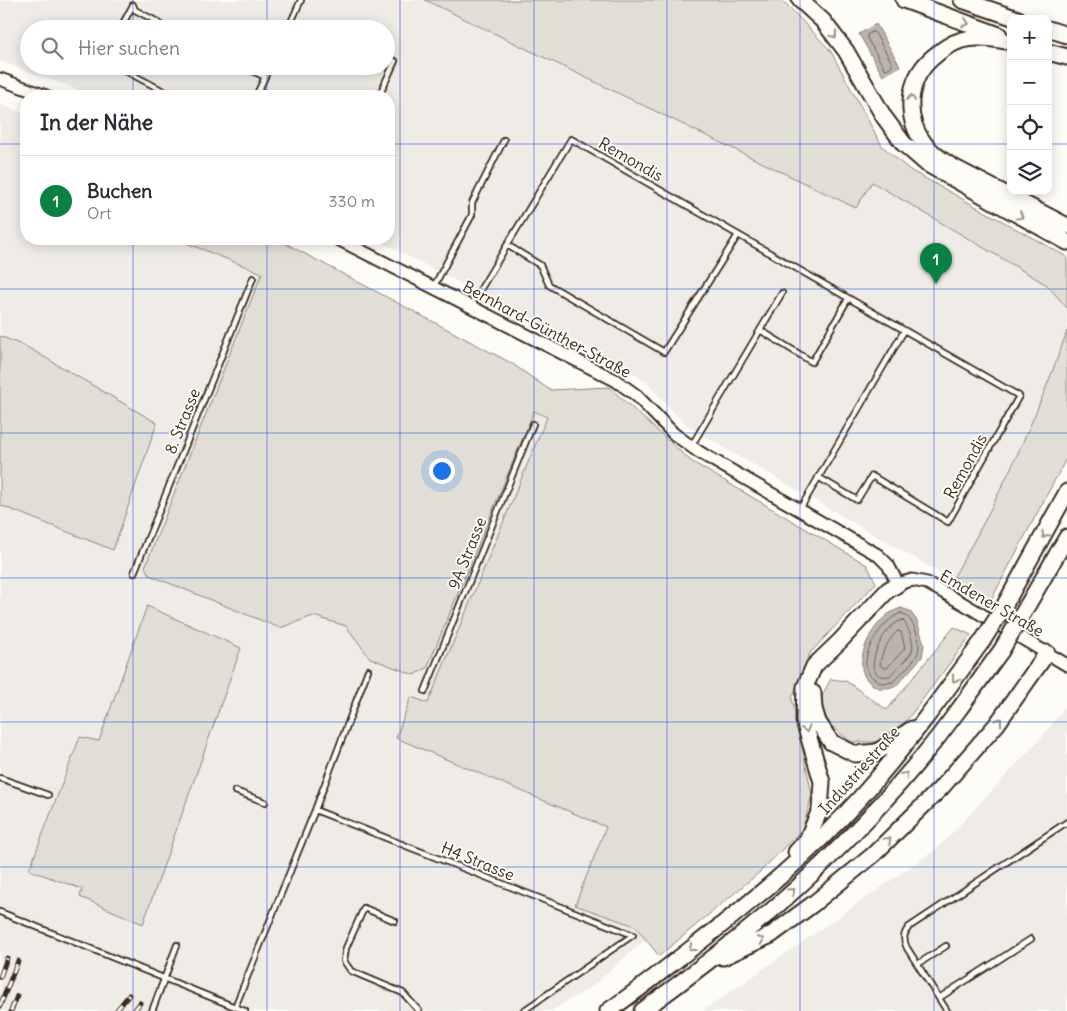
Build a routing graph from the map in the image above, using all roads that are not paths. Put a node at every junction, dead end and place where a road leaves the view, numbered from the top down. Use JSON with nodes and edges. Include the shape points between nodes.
{"nodes":[{"id":1,"x":301,"y":0,"type":"edge"},
{"id":2,"x":800,"y":0,"type":"edge"},
{"id":3,"x":904,"y":0,"type":"edge"},
{"id":4,"x":962,"y":0,"type":"edge"},
{"id":5,"x":1007,"y":15,"type":"edge"},
{"id":6,"x":125,"y":20,"type":"edge"},
{"id":7,"x":154,"y":20,"type":"edge"},
{"id":8,"x":292,"y":20,"type":"edge"},
{"id":9,"x":1052,"y":30,"type":"edge"},
{"id":10,"x":1067,"y":35,"type":"edge"},
{"id":11,"x":1007,"y":39,"type":"edge"},
{"id":12,"x":1007,"y":40,"type":"edge"},
{"id":13,"x":1052,"y":53,"type":"edge"},
{"id":14,"x":1067,"y":57,"type":"edge"},
{"id":15,"x":133,"y":75,"type":"edge"},
{"id":16,"x":261,"y":75,"type":"edge"},
{"id":17,"x":389,"y":75,"type":"edge"},
{"id":18,"x":265,"y":77,"type":"joint"},
{"id":19,"x":0,"y":79,"type":"edge"},
{"id":20,"x":30,"y":90,"type":"edge"},
{"id":21,"x":162,"y":90,"type":"edge"},
{"id":22,"x":259,"y":90,"type":"edge"},
{"id":23,"x":382,"y":90,"type":"edge"},
{"id":24,"x":504,"y":140,"type":"dead end"},
{"id":25,"x":1067,"y":226,"type":"edge"},
{"id":26,"x":738,"y":235,"type":"junction"},
{"id":27,"x":1067,"y":242,"type":"edge"},
{"id":28,"x":350,"y":245,"type":"edge"},
{"id":29,"x":507,"y":245,"type":"junction"},
{"id":30,"x":253,"y":278,"type":"dead end"},
{"id":31,"x":433,"y":287,"type":"junction"},
{"id":32,"x":782,"y":293,"type":"dead end"},
{"id":33,"x":848,"y":299,"type":"junction"},
{"id":34,"x":471,"y":306,"type":"junction"},
{"id":35,"x":760,"y":330,"type":"junction"},
{"id":36,"x":904,"y":331,"type":"junction"},
{"id":37,"x":532,"y":424,"type":"dead end"},
{"id":38,"x":691,"y":446,"type":"junction"},
{"id":39,"x":818,"y":477,"type":"junction"},
{"id":40,"x":1067,"y":492,"type":"edge"},
{"id":41,"x":799,"y":510,"type":"junction"},
{"id":42,"x":1067,"y":537,"type":"edge"},
{"id":43,"x":134,"y":573,"type":"dead end"},
{"id":44,"x":898,"y":584,"type":"junction"},
{"id":45,"x":840,"y":641,"type":"junction"},
{"id":46,"x":1047,"y":653,"type":"junction"},
{"id":47,"x":1067,"y":665,"type":"edge"},
{"id":48,"x":368,"y":670,"type":"dead end"},
{"id":49,"x":425,"y":691,"type":"dead end"},
{"id":50,"x":925,"y":720,"type":"junction"},
{"id":51,"x":0,"y":778,"type":"edge"},
{"id":52,"x":235,"y":791,"type":"dead end"},
{"id":53,"x":48,"y":795,"type":"dead end"},
{"id":54,"x":265,"y":802,"type":"dead end"},
{"id":55,"x":315,"y":810,"type":"junction"},
{"id":56,"x":1067,"y":822,"type":"edge"},
{"id":57,"x":744,"y":908,"type":"junction"},
{"id":58,"x":0,"y":912,"type":"edge"},
{"id":59,"x":395,"y":921,"type":"dead end"},
{"id":60,"x":1031,"y":939,"type":"dead end"},
{"id":61,"x":176,"y":945,"type":"dead end"},
{"id":62,"x":946,"y":946,"type":"dead end"},
{"id":63,"x":918,"y":964,"type":"junction"},
{"id":64,"x":701,"y":967,"type":"junction"},
{"id":65,"x":164,"y":978,"type":"junction"},
{"id":66,"x":939,"y":998,"type":"junction"},
{"id":67,"x":235,"y":1007,"type":"junction"},
{"id":68,"x":152,"y":1011,"type":"edge"},
{"id":69,"x":246,"y":1011,"type":"edge"},
{"id":70,"x":419,"y":1011,"type":"edge"},
{"id":71,"x":523,"y":1011,"type":"edge"},
{"id":72,"x":608,"y":1011,"type":"edge"},
{"id":73,"x":642,"y":1011,"type":"edge"},
{"id":74,"x":947,"y":1011,"type":"edge"}],
"edges":[{"from":1,"to":8,"type":"lane"},
{"from":2,"to":27,"type":"highway","one_way":true,"via":[[823,21],[846,51],[884,117],[904,144],[927,164]]},
{"from":3,"to":11,"type":"highway","one_way":true},
{"from":4,"to":5,"type":"highway"},
{"from":6,"to":7,"type":"lane","via":[[133,5],[135,10]]},
{"from":9,"to":10,"type":"highway"},
{"from":25,"to":12,"type":"highway","one_way":true,"via":[[939,158],[924,144],[912,119],[912,88],[918,75],[937,54],[961,40]]},
{"from":13,"to":14,"type":"highway"},
{"from":15,"to":21,"type":"lane"},
{"from":16,"to":18,"type":"lane"},
{"from":17,"to":23,"type":"lane"},
{"from":18,"to":22,"type":"lane"},
{"from":19,"to":20,"type":"street"},
{"from":24,"to":31,"type":"lane","via":[[472,203],[472,215]]},
{"from":26,"to":29,"type":"lane","name":"Remondis","via":[[571,138]]},
{"from":26,"to":29,"type":"lane","via":[[664,352],[549,285],[540,265]]},
{"from":26,"to":33,"type":"lane","name":"Remondis"},
{"from":28,"to":31,"type":"street","name":"Bernhard-Günther-Straße"},
{"from":29,"to":34,"type":"lane","name":"Remondis"},
{"from":30,"to":43,"type":"lane","name":"8. Strasse"},
{"from":31,"to":34,"type":"street","name":"Bernhard-Günther-Straße"},
{"from":32,"to":35,"type":"lane"},
{"from":33,"to":35,"type":"lane","via":[[812,362]]},
{"from":33,"to":36,"type":"lane","name":"Remondis"},
{"from":34,"to":38,"type":"street","name":"Bernhard-Günther-Straße","via":[[615,380]]},
{"from":35,"to":38,"type":"lane"},
{"from":36,"to":39,"type":"lane"},
{"from":36,"to":39,"type":"lane","name":"Remondis","via":[[1019,396],[948,522],[872,476],[858,500]]},
{"from":37,"to":49,"type":"lane","name":"9A Strasse"},
{"from":38,"to":41,"type":"street","name":"Bernhard-Günther-Straße"},
{"from":39,"to":41,"type":"lane"},
{"from":40,"to":50,"type":"highway","name":"Industriestraße","one_way":true,"bridge":true,"via":[[1002,610]]},
{"from":41,"to":44,"type":"street","name":"Bernhard-Günther-Straße","via":[[878,555],[888,565]]},
{"from":64,"to":42,"type":"highway","one_way":true,"bridge":true,"via":[[772,910],[876,808],[956,714],[1001,650]]},
{"from":44,"to":45,"type":"highway","via":[[888,590]]},
{"from":44,"to":46,"type":"street","name":"Emdener Straße","via":[[912,580],[927,583]]},
{"from":45,"to":50,"type":"highway","via":[[813,692],[818,722],[832,742],[855,754],[877,752]]},
{"from":45,"to":57,"type":"highway","one_way":true,"via":[[814,666],[805,687],[804,720],[822,782],[820,810],[807,840]]},
{"from":46,"to":47,"type":"street","name":"Emdener Straße"},
{"from":64,"to":46,"type":"highway","one_way":true,"via":[[771,935],[873,855],[940,788],[997,724]]},
{"from":48,"to":55,"type":"lane"},
{"from":50,"to":57,"type":"highway","name":"Industriestraße","via":[[860,799],[811,849]]},
{"from":51,"to":53,"type":"lane"},
{"from":52,"to":54,"type":"lane"},
{"from":55,"to":67,"type":"lane"},
{"from":55,"to":71,"type":"lane","name":"H4 Strasse","via":[[633,935]]},
{"from":56,"to":63,"type":"lane","via":[[910,927],[904,933],[904,940]]},
{"from":57,"to":72,"type":"highway","name":"Industriestraße","one_way":true},
{"from":58,"to":65,"type":"lane"},
{"from":59,"to":70,"type":"lane","via":[[364,908],[346,948],[344,961],[351,971],[403,994]]},
{"from":60,"to":66,"type":"lane"},
{"from":61,"to":65,"type":"lane"},
{"from":62,"to":63,"type":"lane"},
{"from":63,"to":66,"type":"lane"},
{"from":64,"to":73,"type":"highway"},
{"from":65,"to":67,"type":"lane"},
{"from":65,"to":68,"type":"lane"},
{"from":66,"to":74,"type":"lane"},
{"from":67,"to":69,"type":"lane"}]}
